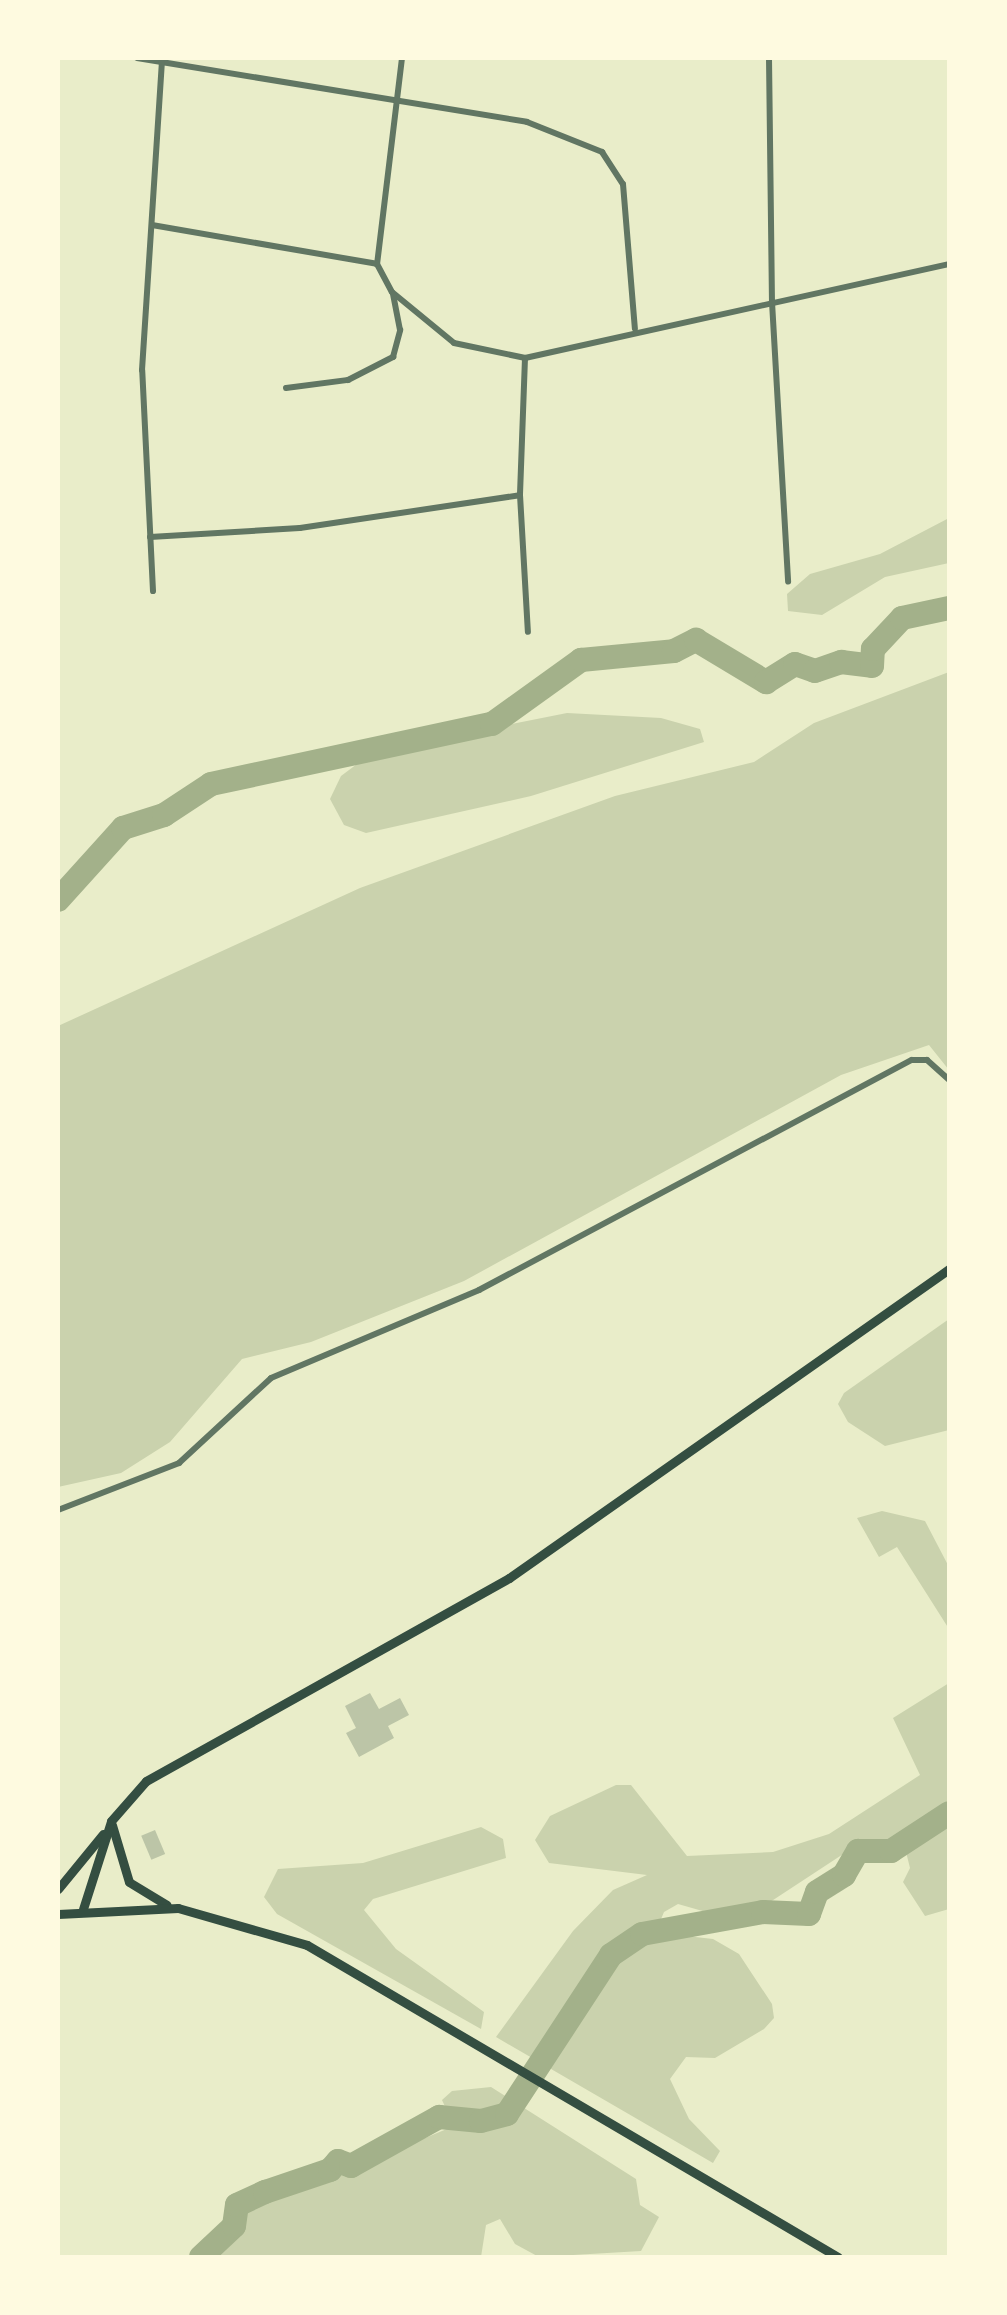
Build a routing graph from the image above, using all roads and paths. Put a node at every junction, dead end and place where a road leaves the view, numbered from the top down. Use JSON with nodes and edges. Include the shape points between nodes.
{"nodes":[{"id":1,"x":137,"y":58,"type":"edge"},
{"id":2,"x":402,"y":58,"type":"edge"},
{"id":3,"x":769,"y":58,"type":"edge"},
{"id":4,"x":162,"y":60,"type":"edge"},
{"id":5,"x":395,"y":100,"type":"junction"},
{"id":6,"x":152,"y":225,"type":"junction"},
{"id":7,"x":377,"y":264,"type":"junction"},
{"id":8,"x":949,"y":264,"type":"edge"},
{"id":9,"x":392,"y":292,"type":"junction"},
{"id":10,"x":772,"y":302,"type":"junction"},
{"id":11,"x":635,"y":329,"type":"junction"},
{"id":12,"x":525,"y":358,"type":"junction"},
{"id":13,"x":286,"y":388,"type":"dead end"},
{"id":14,"x":520,"y":495,"type":"junction"},
{"id":15,"x":150,"y":537,"type":"junction"},
{"id":16,"x":788,"y":582,"type":"dead end"},
{"id":17,"x":153,"y":591,"type":"dead end"},
{"id":18,"x":528,"y":632,"type":"dead end"},
{"id":19,"x":949,"y":1080,"type":"edge"},
{"id":20,"x":949,"y":1269,"type":"edge"},
{"id":21,"x":58,"y":1510,"type":"edge"},
{"id":22,"x":111,"y":1821,"type":"junction"},
{"id":23,"x":58,"y":1889,"type":"edge"},
{"id":24,"x":58,"y":1906,"type":"edge"},
{"id":25,"x":170,"y":1907,"type":"junction"},
{"id":26,"x":83,"y":1909,"type":"junction"},
{"id":27,"x":58,"y":1914,"type":"edge"},
{"id":28,"x":838,"y":2257,"type":"edge"}],
"edges":[{"from":1,"to":4,"type":"street"},
{"from":2,"to":5,"type":"street"},
{"from":3,"to":10,"type":"street"},
{"from":4,"to":5,"type":"street"},
{"from":4,"to":6,"type":"street"},
{"from":5,"to":7,"type":"street"},
{"from":5,"to":11,"type":"street","via":[[527,122],[617,165]]},
{"from":6,"to":7,"type":"street"},
{"from":6,"to":15,"type":"street","via":[[142,370]]},
{"from":7,"to":9,"type":"street"},
{"from":8,"to":10,"type":"street"},
{"from":9,"to":12,"type":"street","via":[[454,343]]},
{"from":9,"to":13,"type":"street","via":[[400,330],[393,357],[348,380]]},
{"from":10,"to":11,"type":"street"},
{"from":10,"to":16,"type":"street"},
{"from":11,"to":12,"type":"street"},
{"from":12,"to":14,"type":"street"},
{"from":14,"to":15,"type":"street","via":[[300,528]]},
{"from":14,"to":18,"type":"street"},
{"from":15,"to":17,"type":"street"},
{"from":19,"to":21,"type":"street","via":[[927,1060],[912,1060],[479,1290],[271,1378],[179,1463]]},
{"from":20,"to":22,"type":"main road","via":[[521,1571],[178,1759],[146,1781]]},
{"from":22,"to":23,"type":"main road"},
{"from":22,"to":25,"type":"main road","via":[[115,1854],[129,1882]]},
{"from":22,"to":26,"type":"main road"},
{"from":24,"to":26,"type":"main road"},
{"from":25,"to":26,"type":"main road"},
{"from":25,"to":28,"type":"main road","via":[[221,1915],[307,1945]]},
{"from":26,"to":27,"type":"main road"}]}
